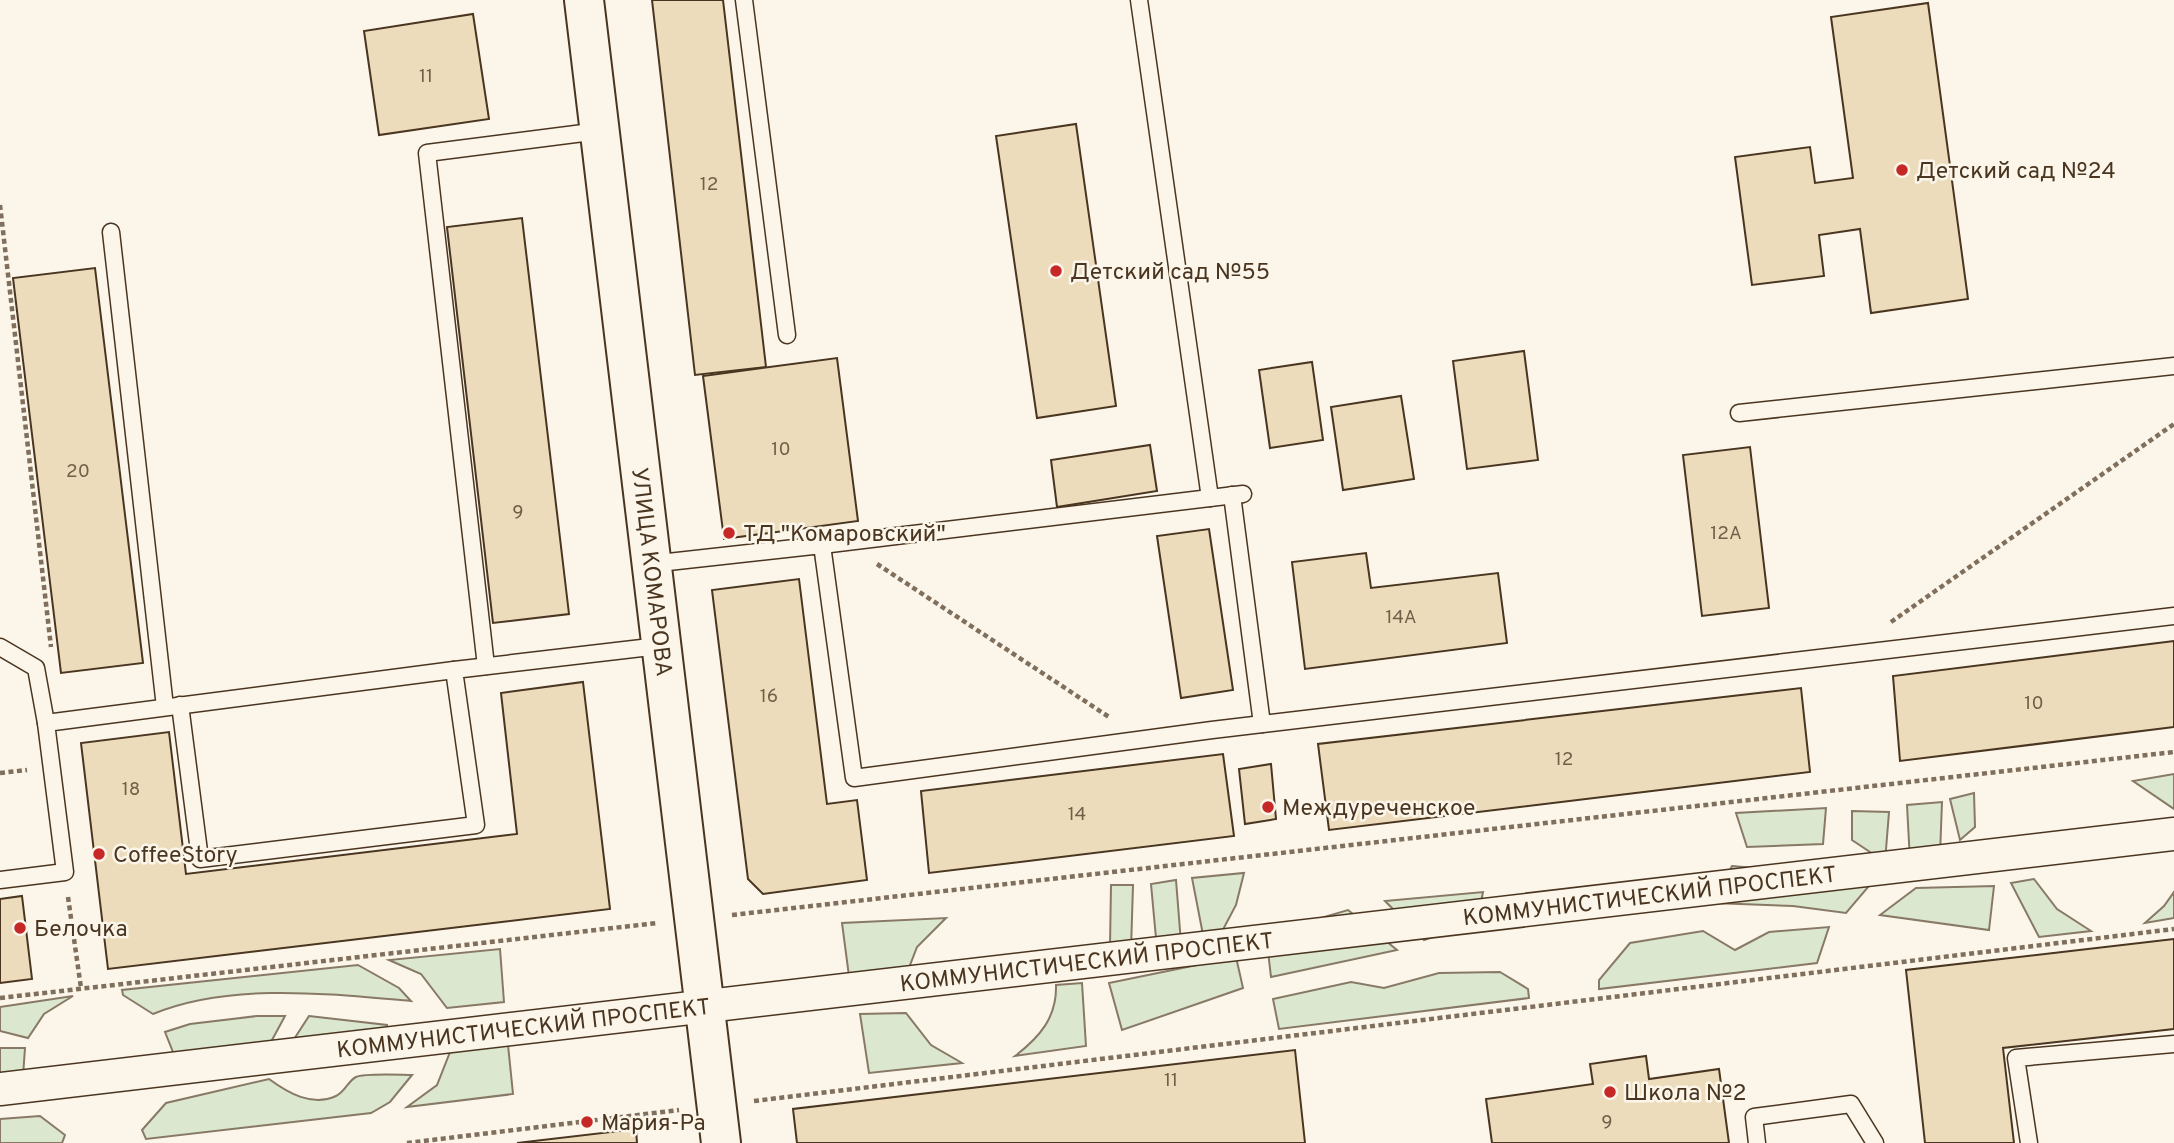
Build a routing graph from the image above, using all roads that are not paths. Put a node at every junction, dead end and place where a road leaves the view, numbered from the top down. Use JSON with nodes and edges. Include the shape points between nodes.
{"nodes":[{"id":1,"x":584,"y":0,"type":"edge"},
{"id":2,"x":744,"y":0,"type":"edge"},
{"id":3,"x":1139,"y":0,"type":"edge"},
{"id":4,"x":599,"y":131,"type":"junction"},
{"id":5,"x":111,"y":232,"type":"dead end"},
{"id":6,"x":787,"y":335,"type":"dead end"},
{"id":7,"x":2174,"y":366,"type":"edge"},
{"id":8,"x":1739,"y":413,"type":"dead end"},
{"id":9,"x":1210,"y":498,"type":"junction"},
{"id":10,"x":821,"y":545,"type":"junction"},
{"id":11,"x":650,"y":564,"type":"junction"},
{"id":12,"x":2174,"y":615,"type":"edge"},
{"id":13,"x":659,"y":646,"type":"junction"},
{"id":14,"x":0,"y":647,"type":"edge"},
{"id":15,"x":486,"y":666,"type":"junction"},
{"id":16,"x":454,"y":670,"type":"junction"},
{"id":17,"x":173,"y":706,"type":"junction"},
{"id":18,"x":46,"y":723,"type":"junction"},
{"id":19,"x":1262,"y":724,"type":"junction"},
{"id":20,"x":2174,"y":834,"type":"edge"},
{"id":21,"x":0,"y":880,"type":"edge"},
{"id":22,"x":705,"y":1007,"type":"junction"},
{"id":23,"x":2174,"y":1044,"type":"edge"},
{"id":24,"x":0,"y":1089,"type":"edge"},
{"id":25,"x":721,"y":1143,"type":"edge"},
{"id":26,"x":1756,"y":1143,"type":"edge"},
{"id":27,"x":1875,"y":1143,"type":"edge"},
{"id":28,"x":2029,"y":1143,"type":"edge"}],
"edges":[{"from":1,"to":4,"type":"street","name":"УЛИЦА КОМАРОВА"},
{"from":2,"to":6,"type":"lane"},
{"from":3,"to":9,"type":"lane"},
{"from":4,"to":11,"type":"street","name":"УЛИЦА КОМАРОВА"},
{"from":4,"to":15,"type":"lane","via":[[427,153]]},
{"from":5,"to":17,"type":"lane"},
{"from":7,"to":8,"type":"lane"},
{"from":9,"to":10,"type":"lane"},
{"from":9,"to":19,"type":"lane","via":[[1237,495]]},
{"from":10,"to":11,"type":"lane"},
{"from":10,"to":19,"type":"lane","via":[[854,778]]},
{"from":11,"to":13,"type":"street","name":"УЛИЦА КОМАРОВА"},
{"from":12,"to":19,"type":"lane"},
{"from":13,"to":15,"type":"lane"},
{"from":13,"to":22,"type":"street","name":"УЛИЦА КОМАРОВА"},
{"from":14,"to":18,"type":"lane","via":[[36,668]]},
{"from":15,"to":16,"type":"lane"},
{"from":16,"to":17,"type":"lane"},
{"from":16,"to":17,"type":"lane","via":[[476,825],[200,859]]},
{"from":17,"to":18,"type":"lane"},
{"from":18,"to":21,"type":"lane","via":[[65,872]]},
{"from":20,"to":22,"type":"street","name":"КОММУНИСТИЧЕСКИЙ ПРОСПЕКТ"},
{"from":22,"to":24,"type":"street","name":"КОММУНИСТИЧЕСКИЙ ПРОСПЕКТ"},
{"from":22,"to":25,"type":"street","name":"УЛИЦА КОМАРОВА"},
{"from":23,"to":28,"type":"lane","via":[[2016,1058]]},
{"from":26,"to":27,"type":"lane","via":[[1754,1117],[1851,1104]]}]}
